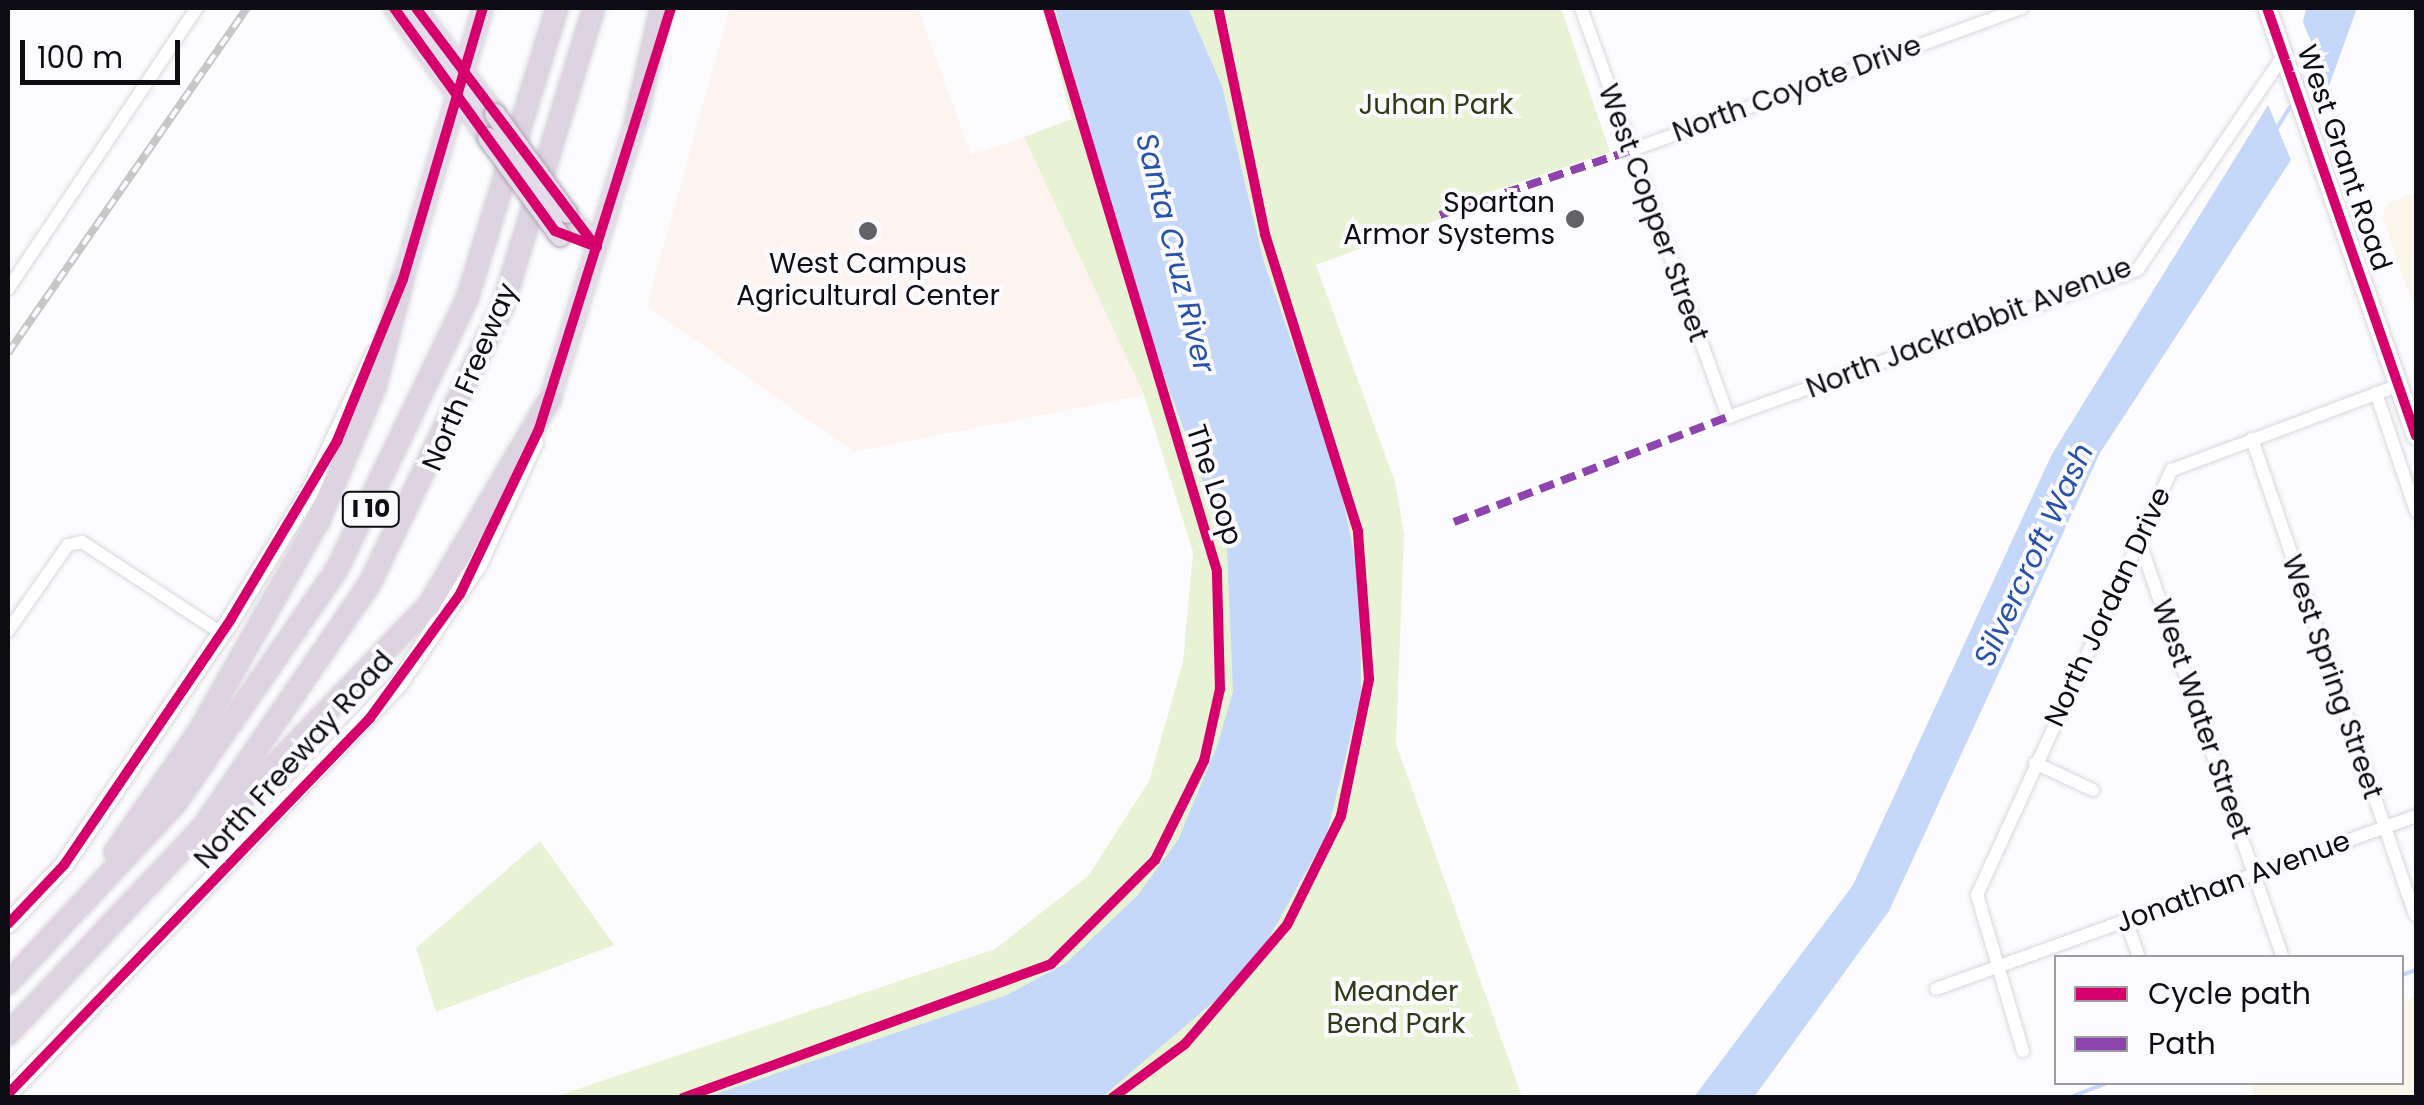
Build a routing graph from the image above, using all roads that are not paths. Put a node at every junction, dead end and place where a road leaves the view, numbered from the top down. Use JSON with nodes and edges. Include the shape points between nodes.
{"nodes":[{"id":1,"x":197,"y":8,"type":"edge"},
{"id":2,"x":394,"y":8,"type":"edge"},
{"id":3,"x":416,"y":8,"type":"edge"},
{"id":4,"x":483,"y":8,"type":"edge"},
{"id":5,"x":556,"y":8,"type":"edge"},
{"id":6,"x":594,"y":8,"type":"edge"},
{"id":7,"x":661,"y":8,"type":"edge"},
{"id":8,"x":671,"y":8,"type":"edge"},
{"id":9,"x":1581,"y":8,"type":"edge"},
{"id":10,"x":2022,"y":8,"type":"edge"},
{"id":11,"x":2267,"y":8,"type":"edge"},
{"id":12,"x":2285,"y":59,"type":"junction"},
{"id":13,"x":466,"y":72,"type":"junction"},
{"id":14,"x":459,"y":96,"type":"junction"},
{"id":15,"x":636,"y":118,"type":"junction"},
{"id":16,"x":1628,"y":151,"type":"junction"},
{"id":17,"x":597,"y":248,"type":"junction"},
{"id":18,"x":402,"y":279,"type":"junction"},
{"id":19,"x":8,"y":289,"type":"edge"},
{"id":20,"x":2399,"y":385,"type":"junction"},
{"id":21,"x":2376,"y":393,"type":"junction"},
{"id":22,"x":550,"y":399,"type":"junction"},
{"id":23,"x":1728,"y":417,"type":"joint"},
{"id":24,"x":2416,"y":436,"type":"edge"},
{"id":25,"x":2252,"y":439,"type":"junction"},
{"id":26,"x":2416,"y":511,"type":"edge"},
{"id":27,"x":2139,"y":540,"type":"junction"},
{"id":28,"x":8,"y":631,"type":"edge"},
{"id":29,"x":221,"y":633,"type":"junction"},
{"id":30,"x":2035,"y":762,"type":"junction"},
{"id":31,"x":2093,"y":790,"type":"dead end"},
{"id":32,"x":2416,"y":816,"type":"edge"},
{"id":33,"x":2384,"y":828,"type":"junction"},
{"id":34,"x":176,"y":856,"type":"junction"},
{"id":35,"x":2255,"y":874,"type":"junction"},
{"id":36,"x":2414,"y":914,"type":"edge"},
{"id":37,"x":2126,"y":920,"type":"junction"},
{"id":38,"x":8,"y":924,"type":"edge"},
{"id":39,"x":53,"y":938,"type":"junction"},
{"id":40,"x":2138,"y":955,"type":"edge"},
{"id":41,"x":2282,"y":955,"type":"dead end"},
{"id":42,"x":1993,"y":970,"type":"junction"},
{"id":43,"x":8,"y":982,"type":"edge"},
{"id":44,"x":1936,"y":989,"type":"dead end"},
{"id":45,"x":8,"y":1034,"type":"edge"},
{"id":46,"x":2023,"y":1051,"type":"dead end"},
{"id":47,"x":8,"y":1094,"type":"edge"}],
"edges":[{"from":1,"to":19,"type":"street"},
{"from":2,"to":14,"type":"highway"},
{"from":3,"to":13,"type":"highway"},
{"from":4,"to":13,"type":"highway"},
{"from":5,"to":39,"type":"highway","name":"North Freeway","number":"I 10","via":[[467,299],[375,500],[224,741]]},
{"from":6,"to":34,"type":"highway","name":"North Freeway","number":"I 10","via":[[525,241],[452,427],[296,702]]},
{"from":7,"to":15,"type":"highway"},
{"from":8,"to":15,"type":"main road","name":"North Freeway Road"},
{"from":9,"to":16,"type":"street","name":"West Copper Street"},
{"from":10,"to":16,"type":"street","name":"North Coyote Drive"},
{"from":11,"to":12,"type":"main road","name":"West Grant Road"},
{"from":12,"to":20,"type":"main road","name":"West Grant Road"},
{"from":12,"to":23,"type":"street","name":"North Jackrabbit Avenue","via":[[2138,269]]},
{"from":13,"to":14,"type":"highway"},
{"from":13,"to":17,"type":"highway","bridge":true},
{"from":14,"to":17,"type":"highway","bridge":true,"via":[[560,236]]},
{"from":14,"to":18,"type":"highway"},
{"from":15,"to":17,"type":"highway","name":"North Freeway Road"},
{"from":16,"to":23,"type":"street","name":"West Copper Street"},
{"from":17,"to":22,"type":"highway","name":"North Freeway Road"},
{"from":18,"to":29,"type":"main road","via":[[336,441]]},
{"from":18,"to":39,"type":"highway","via":[[375,387],[318,522],[198,733]]},
{"from":20,"to":21,"type":"street","name":"North Jordan Drive"},
{"from":20,"to":24,"type":"main road","name":"West Grant Road"},
{"from":21,"to":25,"type":"street","name":"North Jordan Drive"},
{"from":21,"to":26,"type":"street"},
{"from":22,"to":34,"type":"highway","via":[[469,546],[400,642],[214,835]]},
{"from":22,"to":47,"type":"main road","name":"North Freeway Road","via":[[478,564],[399,683]]},
{"from":25,"to":27,"type":"street","name":"North Jordan Drive","via":[[2172,470]]},
{"from":25,"to":33,"type":"street","name":"West Spring Street"},
{"from":27,"to":30,"type":"street","name":"North Jordan Drive"},
{"from":27,"to":35,"type":"street","name":"West Water Street"},
{"from":28,"to":29,"type":"street","via":[[68,546],[82,542]]},
{"from":29,"to":38,"type":"main road","via":[[64,865]]},
{"from":30,"to":31,"type":"street"},
{"from":30,"to":42,"type":"street","name":"North Jordan Drive","via":[[1977,895]]},
{"from":32,"to":33,"type":"street","name":"Jonathan Avenue"},
{"from":33,"to":35,"type":"street","name":"Jonathan Avenue"},
{"from":33,"to":36,"type":"street","name":"West Spring Street"},
{"from":34,"to":45,"type":"highway","name":"North Freeway","number":"I 10"},
{"from":35,"to":37,"type":"street","name":"Jonathan Avenue"},
{"from":35,"to":41,"type":"street","name":"West Water Street"},
{"from":37,"to":40,"type":"street"},
{"from":37,"to":42,"type":"street","name":"Jonathan Avenue"},
{"from":39,"to":43,"type":"highway","name":"North Freeway","number":"I 10"},
{"from":42,"to":44,"type":"street","name":"Jonathan Avenue"},
{"from":42,"to":46,"type":"street","name":"North Jordan Drive"}]}
